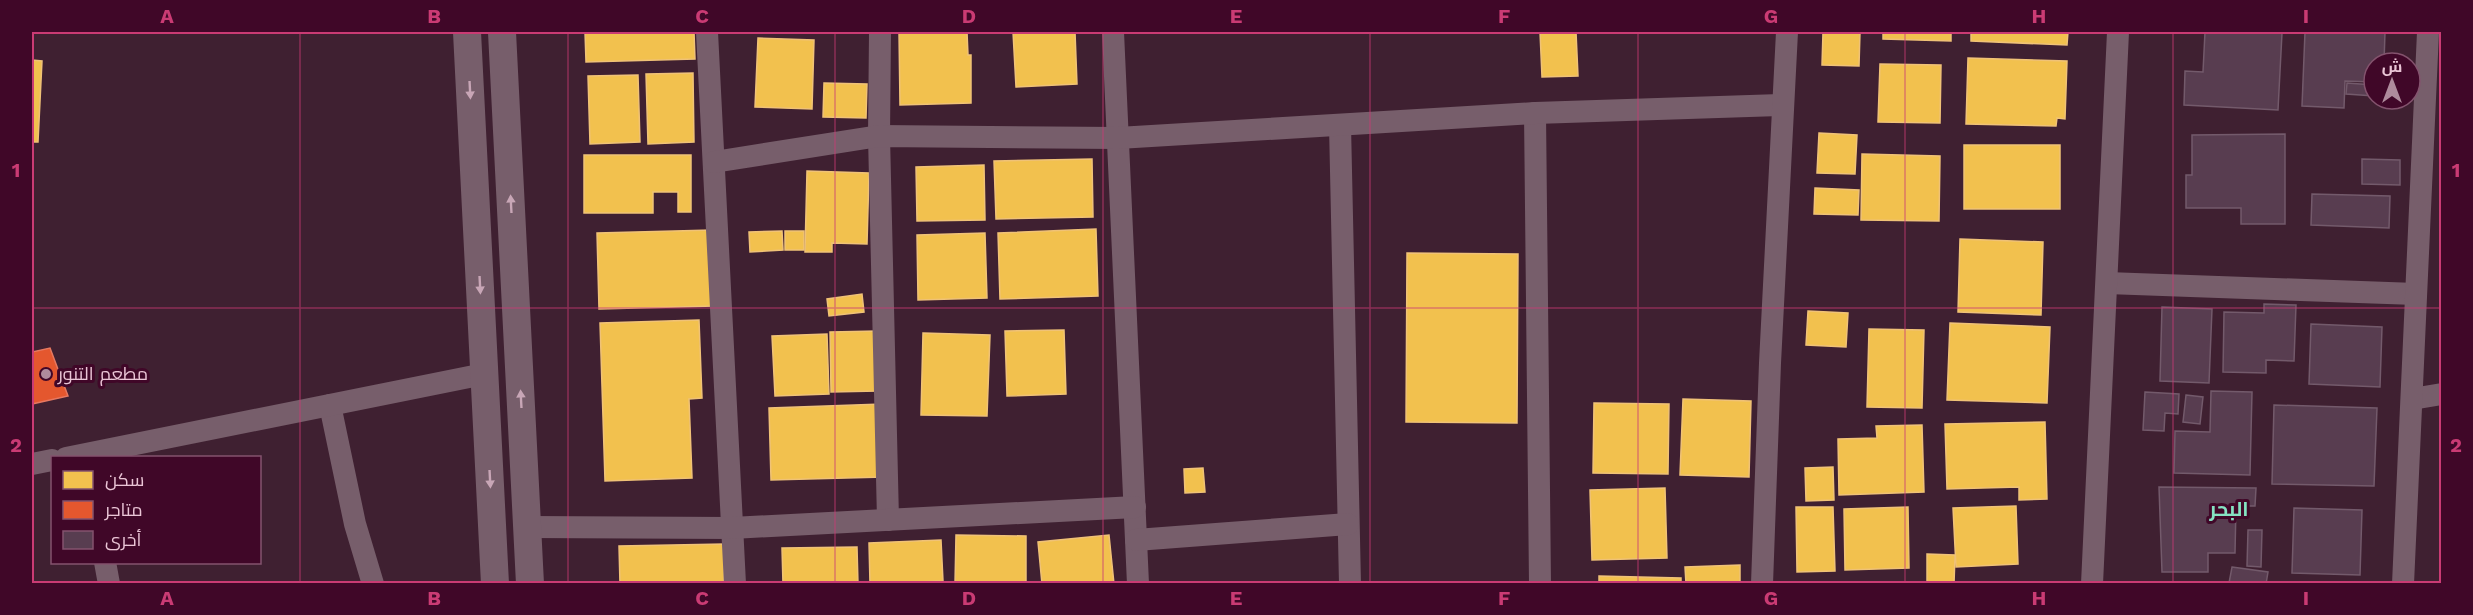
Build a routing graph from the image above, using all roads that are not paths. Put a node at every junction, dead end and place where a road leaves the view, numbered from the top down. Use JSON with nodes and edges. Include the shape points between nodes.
{"nodes":[{"id":1,"x":467,"y":32,"type":"edge"},
{"id":2,"x":502,"y":32,"type":"edge"},
{"id":3,"x":707,"y":32,"type":"edge"},
{"id":4,"x":880,"y":32,"type":"edge"},
{"id":5,"x":1113,"y":32,"type":"edge"},
{"id":6,"x":1787,"y":32,"type":"edge"},
{"id":7,"x":2118,"y":32,"type":"edge"},
{"id":8,"x":2428,"y":32,"type":"edge"},
{"id":9,"x":2433,"y":97,"type":"edge"},
{"id":10,"x":1783,"y":105,"type":"junction"},
{"id":11,"x":1535,"y":113,"type":"junction"},
{"id":12,"x":1340,"y":125,"type":"junction"},
{"id":13,"x":879,"y":136,"type":"junction"},
{"id":14,"x":1118,"y":138,"type":"junction"},
{"id":15,"x":714,"y":162,"type":"junction"},
{"id":16,"x":2107,"y":283,"type":"junction"},
{"id":17,"x":2416,"y":294,"type":"junction"},
{"id":18,"x":484,"y":374,"type":"junction"},
{"id":19,"x":2442,"y":394,"type":"edge"},
{"id":20,"x":2412,"y":399,"type":"junction"},
{"id":21,"x":330,"y":405,"type":"junction"},
{"id":22,"x":81,"y":456,"type":"edge"},
{"id":23,"x":51,"y":460,"type":"edge"},
{"id":24,"x":32,"y":464,"type":"edge"},
{"id":25,"x":1135,"y":507,"type":"junction"},
{"id":26,"x":888,"y":520,"type":"junction"},
{"id":27,"x":1348,"y":524,"type":"junction"},
{"id":28,"x":527,"y":527,"type":"junction"},
{"id":29,"x":732,"y":528,"type":"junction"},
{"id":30,"x":1136,"y":540,"type":"junction"},
{"id":31,"x":105,"y":564,"type":"edge"},
{"id":32,"x":109,"y":584,"type":"edge"},
{"id":33,"x":373,"y":584,"type":"edge"},
{"id":34,"x":495,"y":584,"type":"edge"},
{"id":35,"x":530,"y":584,"type":"edge"},
{"id":36,"x":735,"y":584,"type":"edge"},
{"id":37,"x":1138,"y":584,"type":"edge"},
{"id":38,"x":1350,"y":584,"type":"edge"},
{"id":39,"x":1540,"y":584,"type":"edge"},
{"id":40,"x":1762,"y":584,"type":"edge"},
{"id":41,"x":2092,"y":584,"type":"edge"},
{"id":42,"x":2403,"y":584,"type":"edge"}],
"edges":[{"from":1,"to":18,"type":"street","one_way":true},
{"from":28,"to":2,"type":"street","one_way":true},
{"from":3,"to":15,"type":"street"},
{"from":4,"to":13,"type":"street"},
{"from":5,"to":14,"type":"street"},
{"from":6,"to":10,"type":"street"},
{"from":7,"to":16,"type":"street"},
{"from":8,"to":9,"type":"street"},
{"from":9,"to":17,"type":"street"},
{"from":10,"to":11,"type":"street"},
{"from":10,"to":40,"type":"street"},
{"from":11,"to":12,"type":"street"},
{"from":11,"to":39,"type":"street"},
{"from":12,"to":14,"type":"street"},
{"from":12,"to":27,"type":"street"},
{"from":13,"to":14,"type":"street"},
{"from":13,"to":15,"type":"street"},
{"from":13,"to":26,"type":"street"},
{"from":14,"to":25,"type":"street"},
{"from":15,"to":29,"type":"street"},
{"from":16,"to":17,"type":"street"},
{"from":16,"to":41,"type":"street"},
{"from":17,"to":20,"type":"street"},
{"from":18,"to":21,"type":"street"},
{"from":18,"to":34,"type":"street","one_way":true},
{"from":19,"to":20,"type":"street"},
{"from":20,"to":42,"type":"street"},
{"from":21,"to":22,"type":"street"},
{"from":21,"to":33,"type":"street","via":[[355,524]]},
{"from":23,"to":24,"type":"street"},
{"from":25,"to":26,"type":"street"},
{"from":25,"to":30,"type":"street"},
{"from":26,"to":29,"type":"street"},
{"from":27,"to":30,"type":"street"},
{"from":27,"to":38,"type":"street"},
{"from":28,"to":29,"type":"street"},
{"from":28,"to":35,"type":"street"},
{"from":29,"to":36,"type":"street"},
{"from":30,"to":37,"type":"street"},
{"from":31,"to":32,"type":"street"}]}
